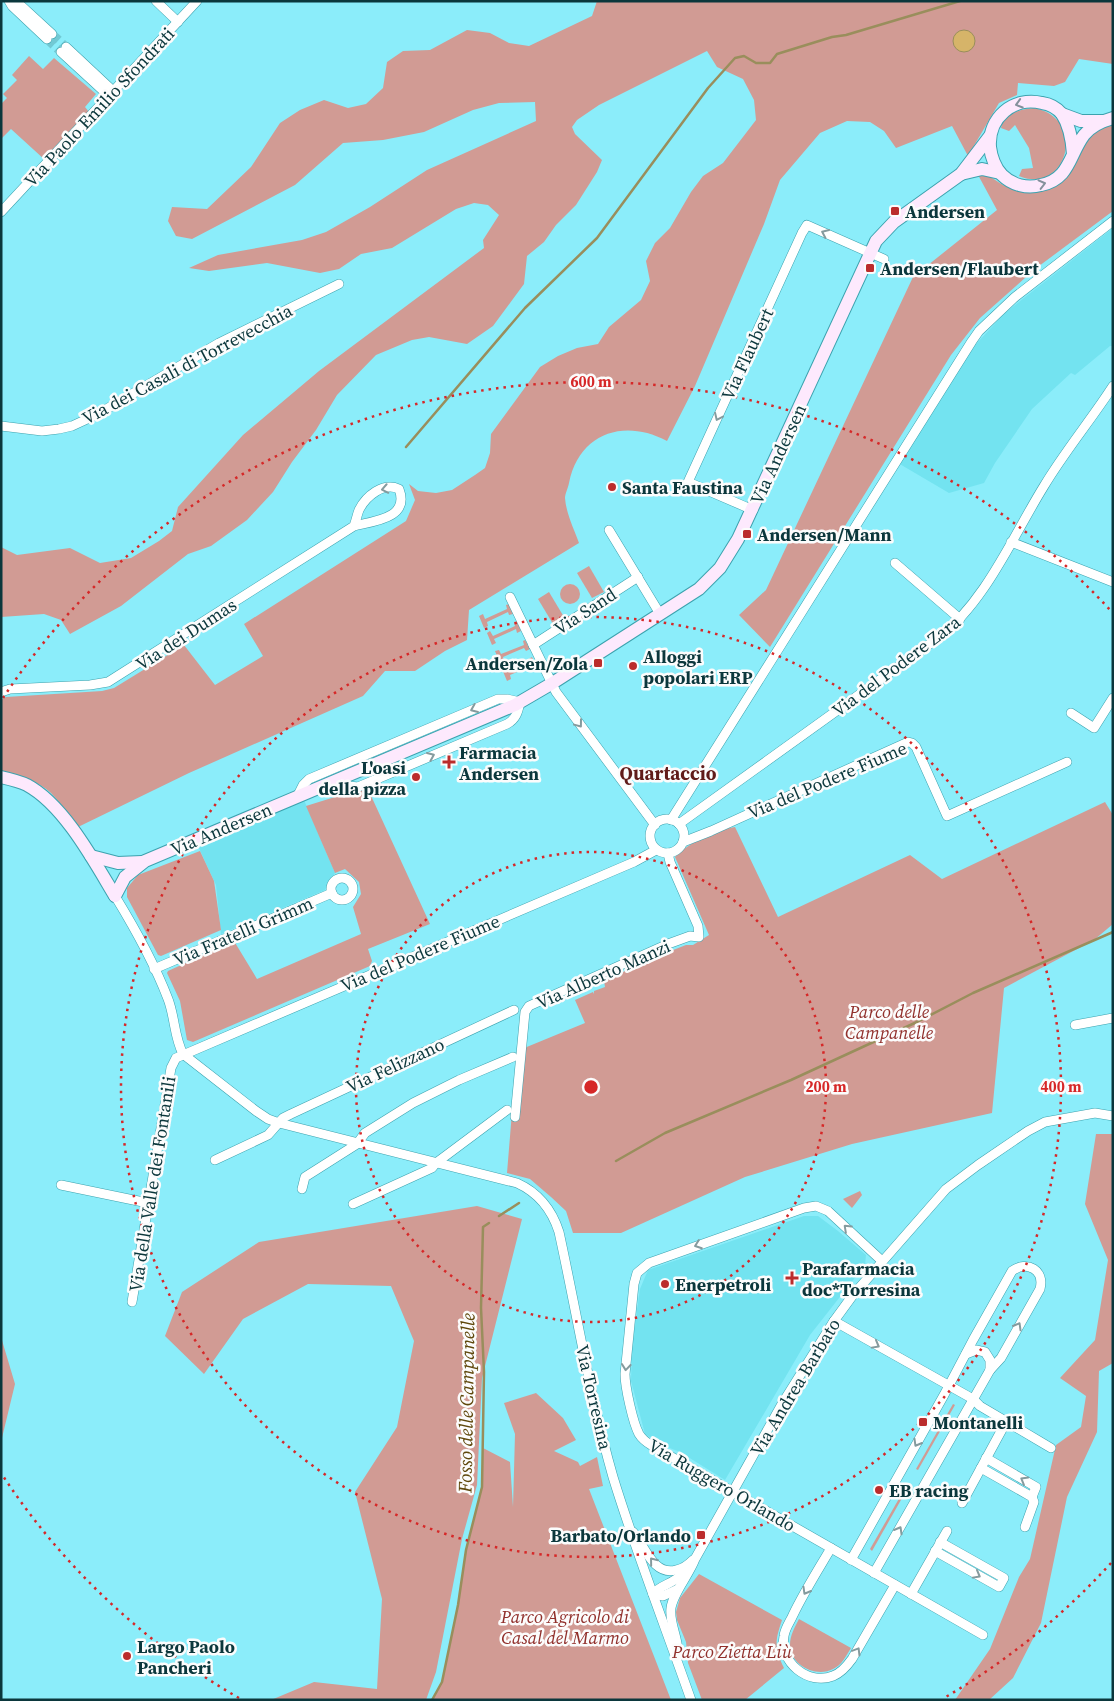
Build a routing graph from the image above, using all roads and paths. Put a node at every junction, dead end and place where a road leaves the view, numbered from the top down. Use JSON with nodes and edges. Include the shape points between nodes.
{"nodes":[{"id":1,"x":9,"y":1,"type":"edge"},
{"id":2,"x":16,"y":1,"type":"edge"},
{"id":3,"x":156,"y":1,"type":"edge"},
{"id":4,"x":197,"y":1,"type":"edge"},
{"id":5,"x":178,"y":22,"type":"junction"},
{"id":6,"x":63,"y":49,"type":"tunnel mouth"},
{"id":7,"x":111,"y":94,"type":"junction"},
{"id":8,"x":1062,"y":114,"type":"junction"},
{"id":9,"x":1108,"y":119,"type":"edge"},
{"id":10,"x":990,"y":136,"type":"junction"},
{"id":11,"x":1073,"y":154,"type":"junction"},
{"id":12,"x":1000,"y":173,"type":"junction"},
{"id":13,"x":961,"y":174,"type":"junction"},
{"id":14,"x":1,"y":212,"type":"edge"},
{"id":15,"x":1113,"y":221,"type":"edge"},
{"id":16,"x":870,"y":254,"type":"junction"},
{"id":17,"x":884,"y":259,"type":"dead end"},
{"id":18,"x":339,"y":284,"type":"dead end"},
{"id":19,"x":1113,"y":386,"type":"edge"},
{"id":20,"x":1,"y":426,"type":"edge"},
{"id":21,"x":753,"y":510,"type":"junction"},
{"id":22,"x":354,"y":526,"type":"junction"},
{"id":23,"x":609,"y":530,"type":"dead end"},
{"id":24,"x":1011,"y":542,"type":"junction"},
{"id":25,"x":895,"y":563,"type":"dead end"},
{"id":26,"x":638,"y":577,"type":"junction"},
{"id":27,"x":1113,"y":582,"type":"edge"},
{"id":28,"x":510,"y":597,"type":"dead end"},
{"id":29,"x":660,"y":614,"type":"junction"},
{"id":30,"x":960,"y":619,"type":"junction"},
{"id":31,"x":533,"y":644,"type":"junction"},
{"id":32,"x":551,"y":684,"type":"junction"},
{"id":33,"x":1,"y":692,"type":"edge"},
{"id":34,"x":1113,"y":698,"type":"edge"},
{"id":35,"x":520,"y":702,"type":"junction"},
{"id":36,"x":1071,"y":713,"type":"dead end"},
{"id":37,"x":1067,"y":762,"type":"dead end"},
{"id":38,"x":1,"y":777,"type":"edge"},
{"id":39,"x":297,"y":797,"type":"junction"},
{"id":40,"x":674,"y":822,"type":"junction"},
{"id":41,"x":655,"y":825,"type":"junction"},
{"id":42,"x":683,"y":842,"type":"junction"},
{"id":43,"x":656,"y":850,"type":"junction"},
{"id":44,"x":668,"y":853,"type":"junction"},
{"id":45,"x":91,"y":856,"type":"junction"},
{"id":46,"x":145,"y":861,"type":"junction"},
{"id":47,"x":332,"y":893,"type":"dead end"},
{"id":48,"x":115,"y":896,"type":"junction"},
{"id":49,"x":154,"y":969,"type":"junction"},
{"id":50,"x":514,"y":1010,"type":"dead end"},
{"id":51,"x":1113,"y":1018,"type":"edge"},
{"id":52,"x":1075,"y":1025,"type":"dead end"},
{"id":53,"x":183,"y":1054,"type":"junction"},
{"id":54,"x":514,"y":1057,"type":"dead end"},
{"id":55,"x":507,"y":1110,"type":"dead end"},
{"id":56,"x":1113,"y":1116,"type":"edge"},
{"id":57,"x":515,"y":1117,"type":"dead end"},
{"id":58,"x":279,"y":1123,"type":"junction"},
{"id":59,"x":357,"y":1144,"type":"junction"},
{"id":60,"x":215,"y":1160,"type":"dead end"},
{"id":61,"x":436,"y":1163,"type":"junction"},
{"id":62,"x":61,"y":1186,"type":"dead end"},
{"id":63,"x":302,"y":1189,"type":"dead end"},
{"id":64,"x":148,"y":1203,"type":"junction"},
{"id":65,"x":353,"y":1204,"type":"dead end"},
{"id":66,"x":882,"y":1261,"type":"junction"},
{"id":67,"x":132,"y":1302,"type":"dead end"},
{"id":68,"x":834,"y":1321,"type":"junction"},
{"id":69,"x":966,"y":1354,"type":"junction"},
{"id":70,"x":990,"y":1370,"type":"junction"},
{"id":71,"x":949,"y":1386,"type":"junction"},
{"id":72,"x":973,"y":1399,"type":"junction"},
{"id":73,"x":1006,"y":1422,"type":"junction"},
{"id":74,"x":1051,"y":1448,"type":"dead end"},
{"id":75,"x":986,"y":1458,"type":"junction"},
{"id":76,"x":981,"y":1468,"type":"junction"},
{"id":77,"x":733,"y":1492,"type":"junction"},
{"id":78,"x":1032,"y":1498,"type":"junction"},
{"id":79,"x":962,"y":1502,"type":"dead end"},
{"id":80,"x":1025,"y":1527,"type":"dead end"},
{"id":81,"x":630,"y":1528,"type":"junction"},
{"id":82,"x":947,"y":1531,"type":"dead end"},
{"id":83,"x":940,"y":1542,"type":"junction"},
{"id":84,"x":831,"y":1548,"type":"junction"},
{"id":85,"x":935,"y":1552,"type":"junction"},
{"id":86,"x":851,"y":1560,"type":"junction"},
{"id":87,"x":692,"y":1562,"type":"junction"},
{"id":88,"x":874,"y":1573,"type":"junction"},
{"id":89,"x":895,"y":1585,"type":"junction"},
{"id":90,"x":680,"y":1587,"type":"junction"},
{"id":91,"x":653,"y":1594,"type":"junction"},
{"id":92,"x":911,"y":1594,"type":"junction"},
{"id":93,"x":983,"y":1635,"type":"dead end"},
{"id":94,"x":678,"y":1662,"type":"junction"},
{"id":95,"x":691,"y":1700,"type":"edge"}],
"edges":[{"from":1,"to":2,"type":"street","via":[[50,37]]},
{"from":3,"to":5,"type":"street"},
{"from":4,"to":5,"type":"street","name":"Via Paolo Emilio Sfondrati"},
{"from":5,"to":7,"type":"street","name":"Via Paolo Emilio Sfondrati"},
{"from":6,"to":7,"type":"street"},
{"from":7,"to":14,"type":"street","name":"Via Paolo Emilio Sfondrati"},
{"from":8,"to":9,"type":"street","name":"Via Andersen","via":[[1081,121]]},
{"from":8,"to":10,"type":"street","name":"Via Andersen","one_way":true,"via":[[1039,102],[1016,104],[997,119]]},
{"from":8,"to":11,"type":"street","via":[[1072,137]]},
{"from":9,"to":11,"type":"street","name":"Via Andersen","via":[[1085,134]]},
{"from":10,"to":12,"type":"street","via":[[991,154]]},
{"from":10,"to":13,"type":"street","name":"Via Andersen"},
{"from":12,"to":11,"type":"street","name":"Via Andersen","one_way":true,"via":[[1019,185],[1044,185],[1062,173]]},
{"from":12,"to":13,"type":"street","name":"Via Andersen","via":[[982,169]]},
{"from":13,"to":16,"type":"street","name":"Via Andersen","via":[[890,226],[876,241]]},
{"from":15,"to":40,"type":"street","via":[[1016,297],[972,340]]},
{"from":16,"to":17,"type":"street"},
{"from":16,"to":21,"type":"street","name":"Via Andersen"},
{"from":16,"to":21,"type":"street","name":"Via Flaubert","one_way":true,"via":[[807,224],[688,482]]},
{"from":18,"to":20,"type":"street","name":"Via dei Casali di Torrevecchia","via":[[219,343],[72,426],[42,431]]},
{"from":19,"to":24,"type":"street","name":"Via del Podere Zara","via":[[1044,485]]},
{"from":21,"to":29,"type":"street","name":"Via Andersen","via":[[734,547],[714,575],[699,589]]},
{"from":22,"to":22,"type":"street","name":"Via dei Dumas","one_way":true,"via":[[395,514],[402,498],[399,489],[379,489],[360,509]]},
{"from":22,"to":33,"type":"street","name":"Via dei Dumas","via":[[108,682]]},
{"from":23,"to":26,"type":"street"},
{"from":24,"to":27,"type":"street"},
{"from":24,"to":30,"type":"street","name":"Via del Podere Zara","via":[[976,600]]},
{"from":25,"to":30,"type":"street"},
{"from":26,"to":29,"type":"street"},
{"from":26,"to":31,"type":"street","name":"Via Sand"},
{"from":28,"to":31,"type":"street"},
{"from":29,"to":32,"type":"street","name":"Via Andersen"},
{"from":30,"to":40,"type":"street","name":"Via del Podere Zara","via":[[938,638]]},
{"from":31,"to":32,"type":"street"},
{"from":32,"to":35,"type":"street","name":"Via Andersen"},
{"from":32,"to":41,"type":"street","one_way":true},
{"from":34,"to":36,"type":"street","via":[[1094,728]]},
{"from":35,"to":39,"type":"street","name":"Via Andersen"},
{"from":35,"to":39,"type":"street","name":"Via Andersen","one_way":true,"via":[[498,699],[309,779]]},
{"from":37,"to":42,"type":"street","name":"Via del Podere Fiume","via":[[947,816],[916,747],[908,742]]},
{"from":38,"to":45,"type":"street","name":"Via della Valle dei Fontanili","via":[[22,783],[42,795]]},
{"from":39,"to":46,"type":"street","name":"Via Andersen"},
{"from":40,"to":41,"type":"street","via":[[662,820]]},
{"from":40,"to":42,"type":"street","via":[[683,830]]},
{"from":41,"to":43,"type":"street","via":[[650,837]]},
{"from":42,"to":44,"type":"street","via":[[677,850]]},
{"from":43,"to":44,"type":"street"},
{"from":43,"to":53,"type":"street","name":"Via del Podere Fiume"},
{"from":44,"to":57,"type":"street","name":"Via Alberto Manzi","via":[[698,926],[699,937],[690,936],[674,942],[529,1006],[525,1012]]},
{"from":45,"to":46,"type":"street","name":"Via Andersen","via":[[118,863]]},
{"from":45,"to":48,"type":"street","name":"Via della Valle dei Fontanili"},
{"from":46,"to":48,"type":"street","name":"Via Andersen","via":[[125,877]]},
{"from":47,"to":49,"type":"street","name":"Via Fratelli Grimm"},
{"from":48,"to":49,"type":"street","name":"Via della Valle dei Fontanili"},
{"from":49,"to":53,"type":"street","name":"Via della Valle dei Fontanili","via":[[170,1003]]},
{"from":50,"to":58,"type":"street","name":"Via Felizzano","via":[[291,1114]]},
{"from":51,"to":52,"type":"street"},
{"from":53,"to":58,"type":"street","name":"Via Torresina","via":[[256,1111]]},
{"from":53,"to":64,"type":"street","name":"Via della Valle dei Fontanili","via":[[171,1068]]},
{"from":54,"to":59,"type":"street","via":[[413,1103],[365,1133]]},
{"from":55,"to":61,"type":"street"},
{"from":56,"to":66,"type":"street","name":"Via Andrea Barbato","via":[[1095,1113],[1057,1119],[1028,1131],[946,1189]]},
{"from":58,"to":59,"type":"street","name":"Via Torresina"},
{"from":58,"to":60,"type":"street","name":"Via Felizzano","via":[[268,1135]]},
{"from":59,"to":61,"type":"street","name":"Via Torresina"},
{"from":59,"to":63,"type":"street","via":[[305,1177]]},
{"from":61,"to":65,"type":"street","via":[[432,1168]]},
{"from":61,"to":81,"type":"street","name":"Via Torresina","via":[[517,1183],[538,1197],[553,1216],[600,1428]]},
{"from":62,"to":64,"type":"street"},
{"from":64,"to":67,"type":"street","name":"Via della Valle dei Fontanili"},
{"from":66,"to":68,"type":"street","name":"Via Andrea Barbato"},
{"from":66,"to":77,"type":"street","name":"Via Ruggero Orlando","one_way":true,"via":[[828,1211],[812,1206],[655,1261],[637,1273],[625,1378],[638,1433],[651,1445]]},
{"from":68,"to":71,"type":"street","one_way":true},
{"from":68,"to":77,"type":"street","name":"Via Andrea Barbato","via":[[782,1404]]},
{"from":69,"to":70,"type":"street","via":[[976,1350],[984,1352],[990,1360]]},
{"from":70,"to":69,"type":"street","one_way":true,"via":[[1001,1358],[1041,1288],[1040,1275],[1035,1269],[1023,1266],[1012,1271]]},
{"from":69,"to":71,"type":"street"},
{"from":70,"to":72,"type":"street"},
{"from":71,"to":72,"type":"street"},
{"from":71,"to":86,"type":"street","one_way":true},
{"from":72,"to":73,"type":"street"},
{"from":88,"to":72,"type":"street","one_way":true},
{"from":73,"to":74,"type":"street"},
{"from":73,"to":75,"type":"street"},
{"from":75,"to":76,"type":"street"},
{"from":78,"to":75,"type":"street","one_way":true,"via":[[1036,1487]]},
{"from":76,"to":78,"type":"street"},
{"from":76,"to":79,"type":"street"},
{"from":77,"to":84,"type":"street","name":"Via Ruggero Orlando"},
{"from":77,"to":87,"type":"street","name":"Via Andrea Barbato"},
{"from":78,"to":80,"type":"street","via":[[1034,1502]]},
{"from":87,"to":81,"type":"street","one_way":true,"via":[[670,1571],[660,1568]]},
{"from":81,"to":91,"type":"street","name":"Via Torresina"},
{"from":82,"to":83,"type":"street"},
{"from":83,"to":85,"type":"street"},
{"from":85,"to":83,"type":"street","one_way":true,"via":[[999,1587],[1004,1578]]},
{"from":84,"to":86,"type":"street","name":"Via Ruggero Orlando"},
{"from":84,"to":89,"type":"street","one_way":true,"via":[[784,1635],[787,1658],[803,1674],[826,1678],[844,1669]]},
{"from":85,"to":92,"type":"street"},
{"from":86,"to":88,"type":"street","name":"Via Ruggero Orlando"},
{"from":87,"to":90,"type":"street","name":"Via Andrea Barbato"},
{"from":87,"to":91,"type":"street","via":[[679,1578]]},
{"from":88,"to":89,"type":"street","name":"Via Ruggero Orlando"},
{"from":89,"to":92,"type":"street","name":"Via Ruggero Orlando"},
{"from":90,"to":91,"type":"street","via":[[666,1595]]},
{"from":90,"to":94,"type":"street","name":"Via Andrea Barbato","via":[[670,1611]]},
{"from":91,"to":94,"type":"street","name":"Via Torresina"},
{"from":92,"to":93,"type":"street","name":"Via Ruggero Orlando"},
{"from":94,"to":95,"type":"street","name":"Via Torresina"}]}
